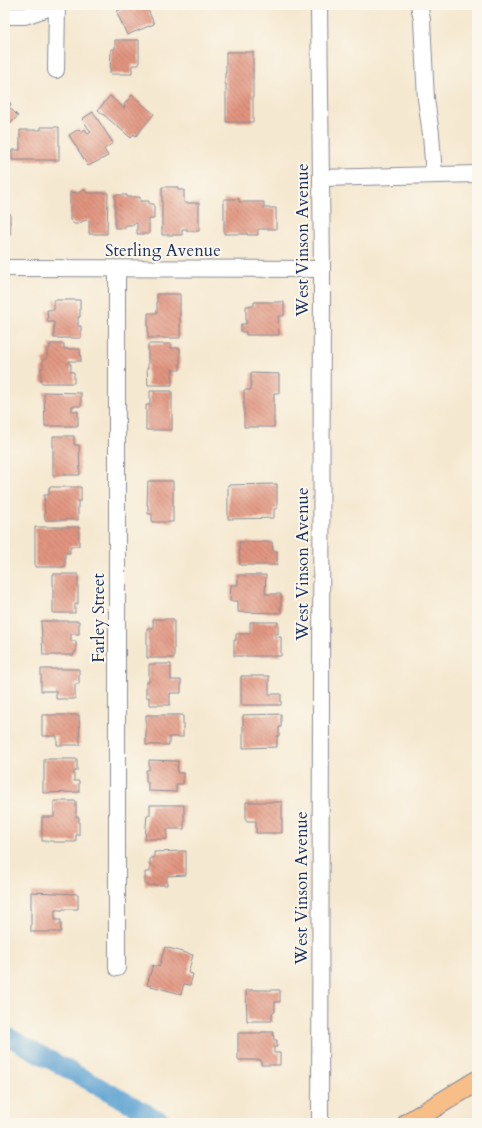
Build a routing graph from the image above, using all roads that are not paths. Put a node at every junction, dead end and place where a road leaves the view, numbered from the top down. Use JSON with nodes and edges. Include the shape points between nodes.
{"nodes":[{"id":1,"x":319,"y":5,"type":"edge"},
{"id":2,"x":419,"y":5,"type":"edge"},
{"id":3,"x":5,"y":16,"type":"edge"},
{"id":4,"x":56,"y":70,"type":"dead end"},
{"id":5,"x":477,"y":174,"type":"edge"},
{"id":6,"x":434,"y":175,"type":"junction"},
{"id":7,"x":321,"y":178,"type":"junction"},
{"id":8,"x":5,"y":268,"type":"edge"},
{"id":9,"x":117,"y":269,"type":"junction"},
{"id":10,"x":322,"y":269,"type":"junction"},
{"id":11,"x":117,"y":968,"type":"dead end"},
{"id":12,"x":477,"y":1081,"type":"edge"},
{"id":13,"x":320,"y":1123,"type":"edge"},
{"id":14,"x":408,"y":1123,"type":"edge"}],
"edges":[{"from":1,"to":7,"type":"street","name":"West Vinson Avenue"},
{"from":2,"to":6,"type":"street"},
{"from":3,"to":4,"type":"street","via":[[25,16],[57,5]]},
{"from":5,"to":6,"type":"street"},
{"from":6,"to":7,"type":"street"},
{"from":7,"to":10,"type":"street","name":"West Vinson Avenue"},
{"from":8,"to":9,"type":"street","name":"Sterling Avenue"},
{"from":9,"to":10,"type":"street","name":"Sterling Avenue"},
{"from":9,"to":11,"type":"street","name":"Farley Street"},
{"from":10,"to":13,"type":"street","name":"West Vinson Avenue"},
{"from":12,"to":14,"type":"main road"}]}
